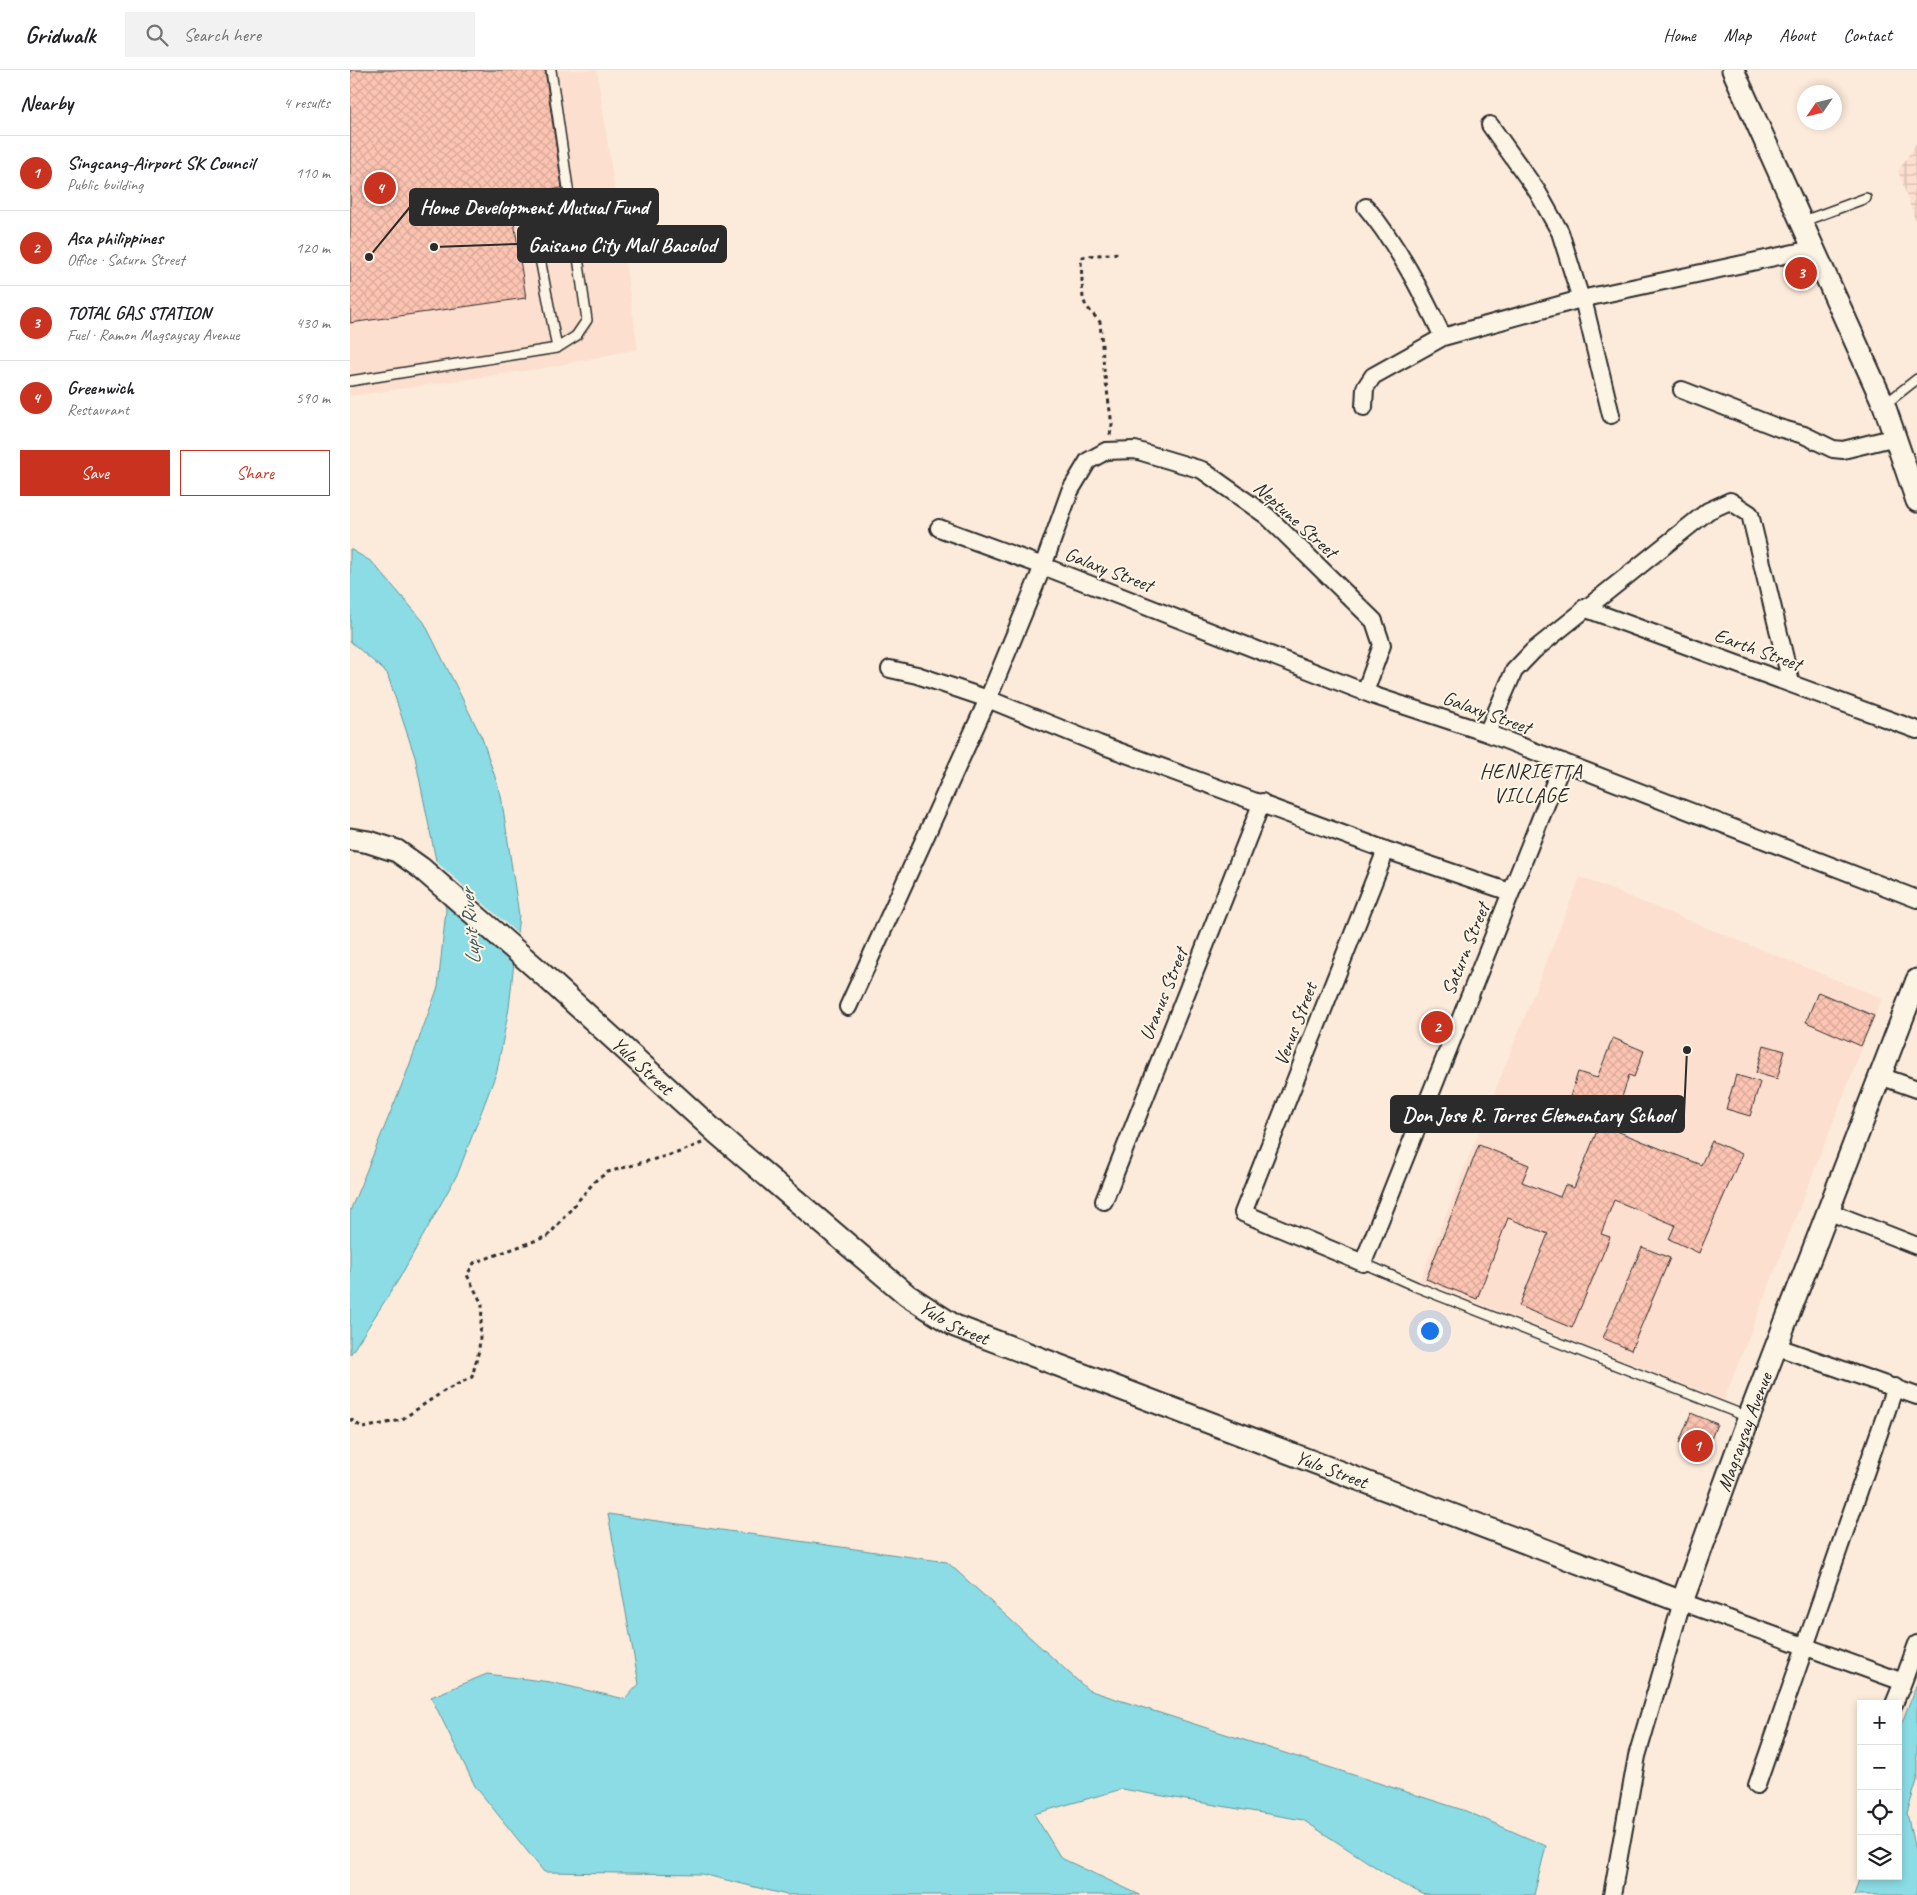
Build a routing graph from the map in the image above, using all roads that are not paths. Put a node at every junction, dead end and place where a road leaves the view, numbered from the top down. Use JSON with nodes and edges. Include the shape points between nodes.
{"nodes":[{"id":1,"x":551,"y":70,"type":"edge"},
{"id":2,"x":1733,"y":70,"type":"edge"},
{"id":3,"x":1490,"y":125,"type":"dead end"},
{"id":4,"x":1866,"y":198,"type":"dead end"},
{"id":5,"x":1366,"y":207,"type":"dead end"},
{"id":6,"x":531,"y":211,"type":"dead end"},
{"id":7,"x":1801,"y":222,"type":"junction"},
{"id":8,"x":1812,"y":249,"type":"junction"},
{"id":9,"x":1582,"y":299,"type":"junction"},
{"id":10,"x":1443,"y":337,"type":"junction"},
{"id":11,"x":557,"y":348,"type":"junction"},
{"id":12,"x":1917,"y":379,"type":"edge"},
{"id":13,"x":350,"y":381,"type":"edge"},
{"id":14,"x":1682,"y":390,"type":"dead end"},
{"id":15,"x":1884,"y":405,"type":"junction"},
{"id":16,"x":1364,"y":407,"type":"dead end"},
{"id":17,"x":1611,"y":415,"type":"dead end"},
{"id":18,"x":1896,"y":438,"type":"junction"},
{"id":19,"x":1917,"y":501,"type":"edge"},
{"id":20,"x":939,"y":528,"type":"dead end"},
{"id":21,"x":1043,"y":566,"type":"junction"},
{"id":22,"x":1584,"y":608,"type":"junction"},
{"id":23,"x":890,"y":669,"type":"dead end"},
{"id":24,"x":1791,"y":683,"type":"junction"},
{"id":25,"x":1365,"y":692,"type":"junction"},
{"id":26,"x":988,"y":699,"type":"junction"},
{"id":27,"x":1917,"y":730,"type":"edge"},
{"id":28,"x":1487,"y":733,"type":"junction"},
{"id":29,"x":1562,"y":762,"type":"junction"},
{"id":30,"x":1262,"y":802,"type":"junction"},
{"id":31,"x":350,"y":839,"type":"edge"},
{"id":32,"x":1386,"y":850,"type":"junction"},
{"id":33,"x":1510,"y":892,"type":"junction"},
{"id":34,"x":1917,"y":899,"type":"edge"},
{"id":35,"x":1917,"y":980,"type":"edge"},
{"id":36,"x":848,"y":1007,"type":"dead end"},
{"id":37,"x":1880,"y":1076,"type":"junction"},
{"id":38,"x":1917,"y":1090,"type":"edge"},
{"id":39,"x":1104,"y":1201,"type":"dead end"},
{"id":40,"x":1830,"y":1212,"type":"junction"},
{"id":41,"x":1917,"y":1246,"type":"edge"},
{"id":42,"x":1363,"y":1263,"type":"junction"},
{"id":43,"x":1778,"y":1347,"type":"junction"},
{"id":44,"x":1895,"y":1387,"type":"junction"},
{"id":45,"x":1917,"y":1396,"type":"edge"},
{"id":46,"x":1750,"y":1417,"type":"junction"},
{"id":47,"x":1682,"y":1602,"type":"junction"},
{"id":48,"x":1917,"y":1644,"type":"edge"},
{"id":49,"x":1806,"y":1645,"type":"junction"},
{"id":50,"x":1903,"y":1682,"type":"junction"},
{"id":51,"x":1896,"y":1700,"type":"edge"},
{"id":52,"x":1757,"y":1785,"type":"dead end"},
{"id":53,"x":1612,"y":1895,"type":"edge"}],
"edges":[{"from":1,"to":11,"type":"lane","via":[[587,320],[576,336]]},
{"from":2,"to":7,"type":"street"},
{"from":3,"to":9,"type":"street","via":[[1537,192],[1560,232]]},
{"from":4,"to":7,"type":"lane"},
{"from":5,"to":10,"type":"street","via":[[1408,265]]},
{"from":6,"to":11,"type":"lane"},
{"from":7,"to":8,"type":"street"},
{"from":8,"to":9,"type":"street"},
{"from":8,"to":15,"type":"street"},
{"from":9,"to":10,"type":"street"},
{"from":9,"to":17,"type":"street"},
{"from":10,"to":16,"type":"street","via":[[1373,376],[1365,388]]},
{"from":11,"to":13,"type":"lane"},
{"from":12,"to":15,"type":"lane"},
{"from":14,"to":18,"type":"street","via":[[1833,449],[1843,450]]},
{"from":15,"to":18,"type":"street"},
{"from":18,"to":19,"type":"street"},
{"from":20,"to":21,"type":"street","name":"Galaxy Street"},
{"from":21,"to":25,"type":"street","name":"Galaxy Street"},
{"from":21,"to":25,"type":"street","name":"Neptune Street","via":[[1070,491],[1088,461],[1106,451],[1135,450],[1202,470],[1267,516],[1374,621],[1382,645]]},
{"from":21,"to":26,"type":"street"},
{"from":22,"to":24,"type":"street","name":"Earth Street"},
{"from":22,"to":24,"type":"street","via":[[1708,511],[1730,501],[1750,514]]},
{"from":22,"to":28,"type":"street","via":[[1514,671]]},
{"from":23,"to":26,"type":"street"},
{"from":24,"to":27,"type":"street","name":"Earth Street"},
{"from":25,"to":28,"type":"street","name":"Galaxy Street"},
{"from":26,"to":30,"type":"street","via":[[1099,744]]},
{"from":26,"to":36,"type":"street"},
{"from":28,"to":29,"type":"street","name":"Galaxy Street"},
{"from":29,"to":33,"type":"street","name":"Saturn Street"},
{"from":29,"to":34,"type":"street","name":"Galaxy Street"},
{"from":30,"to":32,"type":"street"},
{"from":30,"to":39,"type":"street","name":"Uranus Street"},
{"from":31,"to":47,"type":"street","name":"Yulo Street","via":[[397,851],[421,868],[718,1135],[907,1295],[955,1326]]},
{"from":32,"to":33,"type":"street"},
{"from":32,"to":42,"type":"street","name":"Venus Street","via":[[1243,1213]]},
{"from":33,"to":42,"type":"street","name":"Saturn Street"},
{"from":35,"to":37,"type":"street","name":"Magsaysay Avenue"},
{"from":37,"to":38,"type":"street"},
{"from":37,"to":40,"type":"street","name":"Magsaysay Avenue"},
{"from":40,"to":41,"type":"street"},
{"from":40,"to":43,"type":"street","name":"Magsaysay Avenue"},
{"from":42,"to":46,"type":"lane"},
{"from":43,"to":44,"type":"street"},
{"from":43,"to":46,"type":"street","name":"Magsaysay Avenue"},
{"from":44,"to":45,"type":"street"},
{"from":44,"to":49,"type":"street"},
{"from":46,"to":47,"type":"street","name":"Magsaysay Avenue"},
{"from":47,"to":49,"type":"street"},
{"from":47,"to":53,"type":"street","name":"Magsaysay Avenue","via":[[1637,1756]]},
{"from":48,"to":50,"type":"street"},
{"from":49,"to":50,"type":"street"},
{"from":49,"to":52,"type":"street"},
{"from":50,"to":51,"type":"street"}]}
